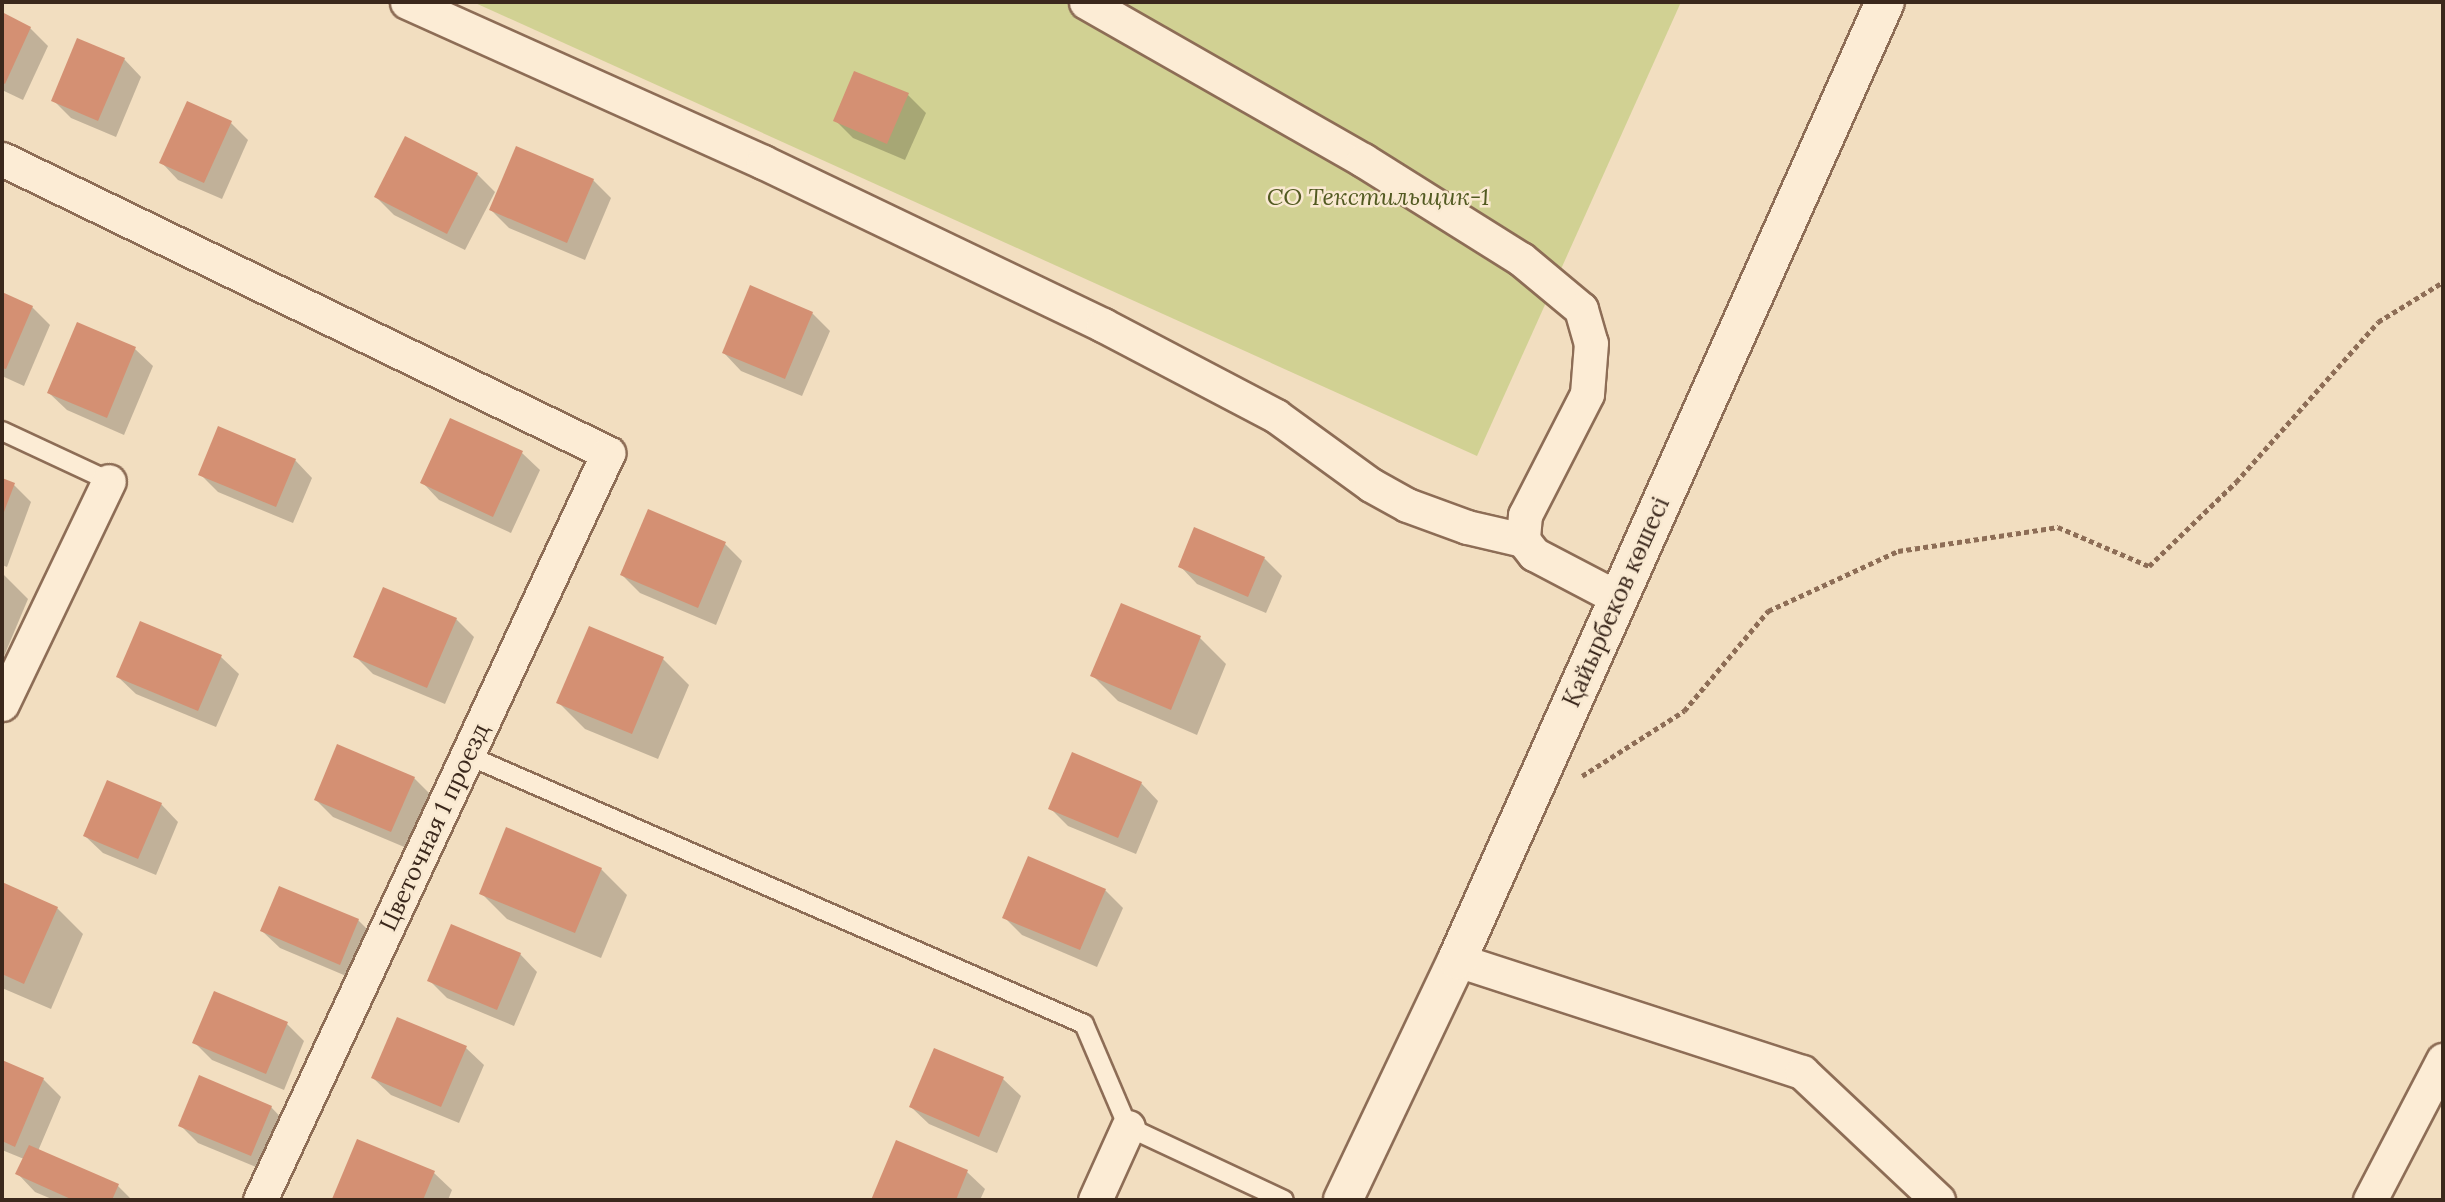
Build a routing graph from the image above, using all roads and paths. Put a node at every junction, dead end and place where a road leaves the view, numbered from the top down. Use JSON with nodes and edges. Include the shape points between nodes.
{"nodes":[{"id":1,"x":407,"y":2,"type":"edge"},
{"id":2,"x":1086,"y":2,"type":"edge"},
{"id":3,"x":1885,"y":2,"type":"edge"},
{"id":4,"x":2,"y":159,"type":"edge"},
{"id":5,"x":2443,"y":282,"type":"edge"},
{"id":6,"x":2,"y":431,"type":"edge"},
{"id":7,"x":109,"y":481,"type":"joint"},
{"id":8,"x":1523,"y":540,"type":"junction"},
{"id":9,"x":1618,"y":598,"type":"junction"},
{"id":10,"x":2,"y":704,"type":"edge"},
{"id":11,"x":467,"y":755,"type":"junction"},
{"id":12,"x":1578,"y":778,"type":"dead end"},
{"id":13,"x":1457,"y":960,"type":"junction"},
{"id":14,"x":2443,"y":1060,"type":"edge"},
{"id":15,"x":1128,"y":1127,"type":"junction"},
{"id":16,"x":260,"y":1200,"type":"edge"},
{"id":17,"x":1095,"y":1200,"type":"edge"},
{"id":18,"x":1284,"y":1200,"type":"edge"},
{"id":19,"x":1343,"y":1200,"type":"edge"},
{"id":20,"x":1938,"y":1200,"type":"edge"},
{"id":21,"x":2370,"y":1200,"type":"edge"}],
"edges":[{"from":1,"to":8,"type":"street","via":[[763,162],[1103,325],[1276,416],[1371,485],[1407,505],[1467,527]]},
{"from":2,"to":8,"type":"street","via":[[1374,167],[1521,259],[1581,309],[1591,343],[1587,394],[1525,516]]},
{"from":3,"to":9,"type":"main road","name":"Қайырбеков көшесі"},
{"from":4,"to":11,"type":"street","name":"Цветочная 1 проезд","via":[[608,453]]},
{"from":5,"to":12,"type":"path","via":[[2378,322],[2236,482],[2149,566],[2058,527],[1898,551],[1768,611],[1684,711]]},
{"from":6,"to":7,"type":"lane"},
{"from":7,"to":10,"type":"street"},
{"from":8,"to":9,"type":"street","via":[[1534,554]]},
{"from":9,"to":13,"type":"main road","name":"Қайырбеков көшесі"},
{"from":11,"to":15,"type":"lane","via":[[1084,1024]]},
{"from":11,"to":16,"type":"street","name":"Цветочная 1 проезд"},
{"from":13,"to":19,"type":"main road","name":"Қайырбеков көшесі"},
{"from":13,"to":20,"type":"street","via":[[1802,1072]]},
{"from":14,"to":21,"type":"street"},
{"from":15,"to":17,"type":"street"},
{"from":15,"to":18,"type":"lane"}]}
